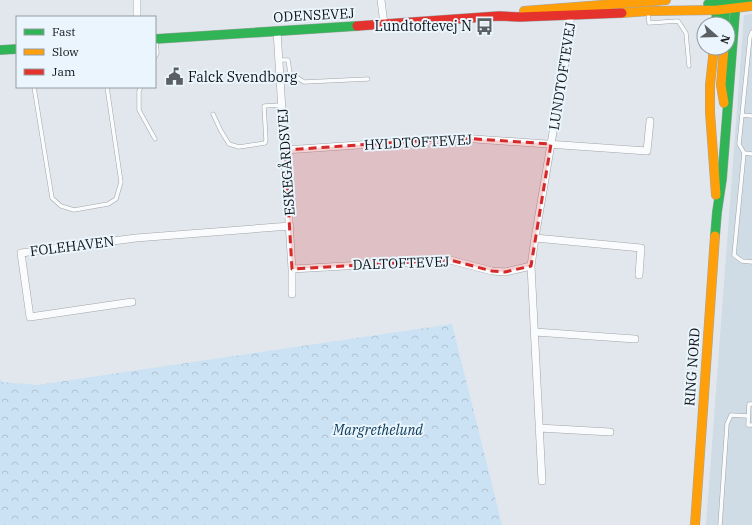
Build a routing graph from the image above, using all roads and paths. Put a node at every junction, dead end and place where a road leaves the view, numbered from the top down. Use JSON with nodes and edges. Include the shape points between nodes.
{"nodes":[{"id":1,"x":137,"y":0,"type":"edge"},
{"id":2,"x":381,"y":0,"type":"edge"},
{"id":3,"x":666,"y":0,"type":"edge"},
{"id":4,"x":748,"y":0,"type":"edge"},
{"id":5,"x":726,"y":3,"type":"edge"},
{"id":6,"x":752,"y":6,"type":"edge"},
{"id":7,"x":647,"y":7,"type":"junction"},
{"id":8,"x":572,"y":11,"type":"junction"},
{"id":9,"x":137,"y":16,"type":"edge"},
{"id":10,"x":720,"y":16,"type":"edge"},
{"id":11,"x":725,"y":16,"type":"edge"},
{"id":12,"x":384,"y":24,"type":"junction"},
{"id":13,"x":277,"y":31,"type":"junction"},
{"id":14,"x":752,"y":32,"type":"edge"},
{"id":15,"x":156,"y":39,"type":"edge"},
{"id":16,"x":16,"y":49,"type":"edge"},
{"id":17,"x":0,"y":50,"type":"edge"},
{"id":18,"x":156,"y":55,"type":"edge"},
{"id":19,"x":713,"y":56,"type":"edge"},
{"id":20,"x":723,"y":56,"type":"edge"},
{"id":21,"x":279,"y":60,"type":"junction"},
{"id":22,"x":689,"y":66,"type":"dead end"},
{"id":23,"x":368,"y":79,"type":"dead end"},
{"id":24,"x":34,"y":88,"type":"edge"},
{"id":25,"x":107,"y":88,"type":"edge"},
{"id":26,"x":141,"y":88,"type":"edge"},
{"id":27,"x":282,"y":105,"type":"junction"},
{"id":28,"x":213,"y":114,"type":"dead end"},
{"id":29,"x":727,"y":114,"type":"junction"},
{"id":30,"x":742,"y":115,"type":"junction"},
{"id":31,"x":752,"y":116,"type":"edge"},
{"id":32,"x":650,"y":121,"type":"dead end"},
{"id":33,"x":155,"y":139,"type":"dead end"},
{"id":34,"x":551,"y":144,"type":"junction"},
{"id":35,"x":285,"y":150,"type":"junction"},
{"id":36,"x":744,"y":153,"type":"junction"},
{"id":37,"x":752,"y":154,"type":"edge"},
{"id":38,"x":717,"y":212,"type":"junction"},
{"id":39,"x":290,"y":226,"type":"junction"},
{"id":40,"x":535,"y":238,"type":"junction"},
{"id":41,"x":752,"y":262,"type":"edge"},
{"id":42,"x":531,"y":266,"type":"junction"},
{"id":43,"x":292,"y":269,"type":"junction"},
{"id":44,"x":639,"y":275,"type":"dead end"},
{"id":45,"x":292,"y":294,"type":"dead end"},
{"id":46,"x":132,"y":302,"type":"dead end"},
{"id":47,"x":535,"y":332,"type":"junction"},
{"id":48,"x":635,"y":339,"type":"dead end"},
{"id":49,"x":752,"y":404,"type":"edge"},
{"id":50,"x":748,"y":416,"type":"junction"},
{"id":51,"x":752,"y":425,"type":"edge"},
{"id":52,"x":539,"y":428,"type":"junction"},
{"id":53,"x":610,"y":432,"type":"dead end"},
{"id":54,"x":542,"y":481,"type":"dead end"},
{"id":55,"x":695,"y":525,"type":"edge"},
{"id":56,"x":720,"y":525,"type":"edge"}],
"edges":[{"from":1,"to":9,"type":"street"},
{"from":2,"to":12,"type":"street"},
{"from":3,"to":7,"type":"main road","name":"ODENSEVEJ"},
{"from":4,"to":5,"type":"main road"},
{"from":5,"to":6,"type":"main road","name":"ODENSEVEJ"},
{"from":5,"to":7,"type":"main road","name":"ODENSEVEJ"},
{"from":5,"to":10,"type":"main road"},
{"from":5,"to":11,"type":"main road"},
{"from":5,"to":29,"type":"main road","name":"RING NORD"},
{"from":7,"to":8,"type":"main road","name":"ODENSEVEJ"},
{"from":7,"to":8,"type":"main road","name":"ODENSEVEJ","via":[[621,12]]},
{"from":7,"to":22,"type":"lane","via":[[649,23],[678,21],[686,33]]},
{"from":8,"to":12,"type":"main road","name":"ODENSEVEJ","via":[[520,17],[499,16]]},
{"from":8,"to":34,"type":"street","name":"LUNDTOFTEVEJ","via":[[568,50]]},
{"from":12,"to":13,"type":"main road","name":"ODENSEVEJ"},
{"from":13,"to":15,"type":"main road","name":"ODENSEVEJ"},
{"from":13,"to":21,"type":"street","name":"ESKEGÅRDSVEJ"},
{"from":14,"to":30,"type":"lane"},
{"from":15,"to":18,"type":"lane"},
{"from":16,"to":17,"type":"main road"},
{"from":19,"to":38,"type":"main road","name":"RING NORD","via":[[710,112]]},
{"from":20,"to":29,"type":"main road","via":[[721,85]]},
{"from":21,"to":23,"type":"lane","via":[[288,60],[290,73],[304,82]]},
{"from":21,"to":27,"type":"street","name":"ESKEGÅRDSVEJ"},
{"from":24,"to":25,"type":"lane","via":[[52,198],[61,206],[74,210],[108,204],[116,199],[121,182]]},
{"from":26,"to":33,"type":"lane","via":[[139,110]]},
{"from":27,"to":28,"type":"lane","via":[[264,106],[265,143],[239,147],[229,144]]},
{"from":27,"to":35,"type":"street","name":"ESKEGÅRDSVEJ"},
{"from":29,"to":38,"type":"main road","name":"RING NORD"},
{"from":30,"to":31,"type":"lane"},
{"from":30,"to":36,"type":"lane","via":[[739,144]]},
{"from":32,"to":34,"type":"street","name":"LUNDTOFTEVEJ","via":[[647,150]]},
{"from":34,"to":35,"type":"street","name":"HYLDTOFTEVEJ","via":[[461,138]]},
{"from":34,"to":40,"type":"street","name":"LUNDTOFTEVEJ"},
{"from":35,"to":39,"type":"street","name":"ESKEGÅRDSVEJ"},
{"from":36,"to":37,"type":"lane"},
{"from":36,"to":41,"type":"lane","via":[[734,255],[742,261]]},
{"from":38,"to":55,"type":"main road","name":"RING NORD"},
{"from":39,"to":43,"type":"street","name":"ESKEGÅRDSVEJ"},
{"from":39,"to":46,"type":"street","name":"FOLEHAVEN","via":[[136,238],[21,253],[30,317]]},
{"from":40,"to":42,"type":"street","name":"LUNDTOFTEVEJ"},
{"from":40,"to":44,"type":"street","via":[[641,248]]},
{"from":42,"to":43,"type":"street","name":"DALTOFTEVEJ","via":[[505,272],[450,260]]},
{"from":42,"to":47,"type":"street","name":"LUNDTOFTEVEJ"},
{"from":43,"to":45,"type":"street","name":"ESKEGÅRDSVEJ"},
{"from":47,"to":48,"type":"street"},
{"from":47,"to":52,"type":"street","name":"LUNDTOFTEVEJ"},
{"from":49,"to":50,"type":"lane","via":[[749,404]]},
{"from":50,"to":51,"type":"lane","via":[[748,425]]},
{"from":50,"to":56,"type":"lane","via":[[731,415],[727,424]]},
{"from":52,"to":53,"type":"street"},
{"from":52,"to":54,"type":"street","name":"LUNDTOFTEVEJ"}]}
